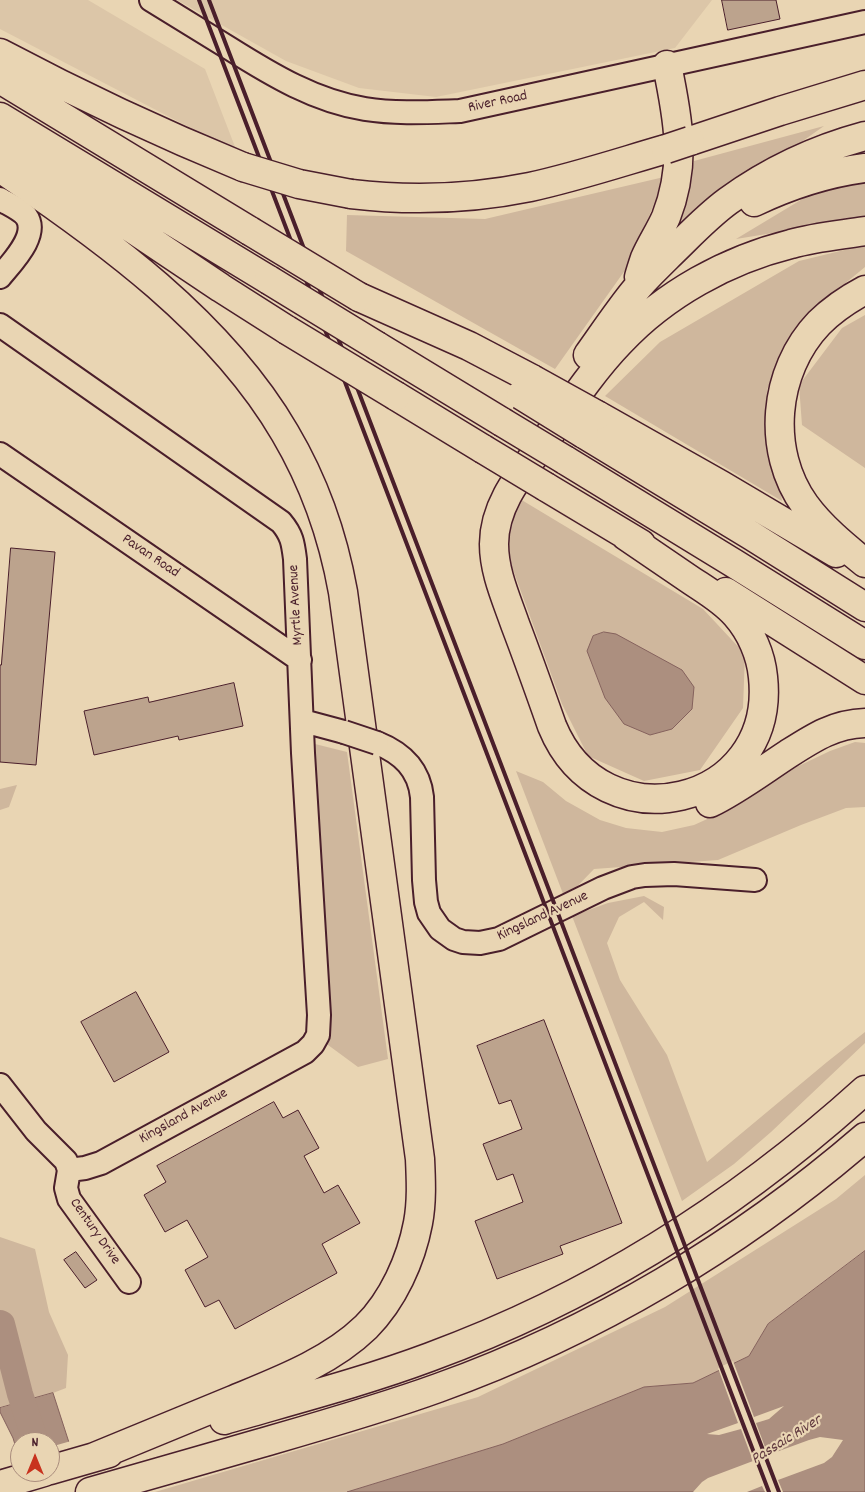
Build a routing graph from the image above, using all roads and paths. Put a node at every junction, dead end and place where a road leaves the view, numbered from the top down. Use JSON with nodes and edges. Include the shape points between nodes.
{"nodes":[{"id":1,"x":151,"y":0,"type":"edge"},
{"id":2,"x":865,"y":22,"type":"edge"},
{"id":3,"x":0,"y":53,"type":"edge"},
{"id":4,"x":667,"y":64,"type":"junction"},
{"id":5,"x":0,"y":79,"type":"edge"},
{"id":6,"x":865,"y":85,"type":"edge"},
{"id":7,"x":865,"y":104,"type":"edge"},
{"id":8,"x":0,"y":117,"type":"edge"},
{"id":9,"x":865,"y":136,"type":"edge"},
{"id":10,"x":0,"y":140,"type":"edge"},
{"id":11,"x":678,"y":145,"type":"junction"},
{"id":12,"x":0,"y":168,"type":"edge"},
{"id":13,"x":865,"y":168,"type":"edge"},
{"id":14,"x":0,"y":199,"type":"edge"},
{"id":15,"x":865,"y":231,"type":"edge"},
{"id":16,"x":666,"y":258,"type":"junction"},
{"id":17,"x":0,"y":277,"type":"edge"},
{"id":18,"x":864,"y":290,"type":"edge"},
{"id":19,"x":633,"y":293,"type":"junction"},
{"id":20,"x":0,"y":325,"type":"edge"},
{"id":21,"x":590,"y":424,"type":"junction"},
{"id":22,"x":0,"y":454,"type":"edge"},
{"id":23,"x":626,"y":536,"type":"junction"},
{"id":24,"x":865,"y":563,"type":"edge"},
{"id":25,"x":865,"y":570,"type":"edge"},
{"id":26,"x":865,"y":607,"type":"edge"},
{"id":27,"x":865,"y":645,"type":"edge"},
{"id":28,"x":300,"y":660,"type":"junction"},
{"id":29,"x":865,"y":680,"type":"edge"},
{"id":30,"x":303,"y":721,"type":"junction"},
{"id":31,"x":865,"y":723,"type":"edge"},
{"id":32,"x":755,"y":880,"type":"dead end"},
{"id":33,"x":318,"y":1034,"type":"joint"},
{"id":34,"x":0,"y":1085,"type":"edge"},
{"id":35,"x":865,"y":1090,"type":"edge"},
{"id":36,"x":865,"y":1137,"type":"edge"},
{"id":37,"x":68,"y":1170,"type":"junction"},
{"id":38,"x":129,"y":1282,"type":"dead end"},
{"id":39,"x":92,"y":1458,"type":"junction"},
{"id":40,"x":60,"y":1467,"type":"edge"},
{"id":41,"x":96,"y":1490,"type":"edge"}],
"edges":[{"from":1,"to":4,"type":"street","name":"River Road","via":[[302,90],[365,109],[460,111]]},
{"from":2,"to":4,"type":"street","name":"River Road"},
{"from":3,"to":11,"type":"highway","bridge":true,"via":[[140,123],[242,167],[299,184],[351,194],[422,198],[502,192]]},
{"from":4,"to":19,"type":"highway","via":[[678,126],[676,180],[667,216],[646,257]]},
{"from":5,"to":21,"type":"highway","bridge":true,"via":[[359,297]]},
{"from":6,"to":11,"type":"highway"},
{"from":7,"to":11,"type":"highway"},
{"from":8,"to":27,"type":"highway","bridge":true},
{"from":9,"to":16,"type":"highway","via":[[814,154],[749,187],[712,214]]},
{"from":10,"to":23,"type":"highway","bridge":true,"via":[[287,330]]},
{"from":12,"to":39,"type":"highway","via":[[122,256],[209,335],[263,398],[314,491],[343,592],[420,1159],[421,1191],[415,1238],[397,1283],[366,1327],[334,1351],[292,1375]]},
{"from":13,"to":16,"type":"highway","via":[[810,180],[764,198],[710,227]]},
{"from":14,"to":17,"type":"street","via":[[27,217],[30,231],[22,249]]},
{"from":15,"to":23,"type":"highway","via":[[811,239],[750,256],[701,279],[654,311],[620,342],[593,374],[512,487],[498,516],[494,544],[498,573],[562,746],[582,771],[611,790],[646,799],[670,798],[712,783],[742,756],[762,713],[762,674],[756,648],[736,615],[714,596]]},
{"from":16,"to":19,"type":"highway"},
{"from":18,"to":24,"type":"highway","via":[[829,314],[802,345],[785,382],[779,424],[785,465],[796,491],[824,526]]},
{"from":19,"to":31,"type":"highway","via":[[499,479],[487,499],[480,522],[476,554],[482,587],[546,754],[571,784],[604,805],[630,814],[672,815],[714,802],[821,734]]},
{"from":20,"to":28,"type":"street","name":"Myrtle Avenue","via":[[281,522],[289,531],[295,559]]},
{"from":21,"to":25,"type":"highway","via":[[721,485]]},
{"from":21,"to":26,"type":"highway","via":[[752,536]]},
{"from":22,"to":28,"type":"street","name":"Pavan Road"},
{"from":23,"to":29,"type":"highway","via":[[720,588]]},
{"from":28,"to":30,"type":"street","name":"Myrtle Avenue"},
{"from":30,"to":32,"type":"street","name":"Kingsland Avenue","bridge":true,"via":[[393,750],[413,770],[422,797],[426,902],[434,922],[454,939],[471,943],[499,939],[632,877],[674,874]]},
{"from":30,"to":33,"type":"street","name":"Myrtle Avenue","via":[[318,975]]},
{"from":33,"to":37,"type":"street","name":"Kingsland Avenue","via":[[305,1052],[93,1166]]},
{"from":34,"to":37,"type":"street","via":[[36,1131],[62,1156]]},
{"from":35,"to":39,"type":"highway","via":[[804,1143],[718,1207],[626,1265],[555,1303],[481,1337],[400,1368]]},
{"from":36,"to":41,"type":"highway","via":[[794,1194],[705,1256],[620,1306],[538,1346],[456,1381],[388,1405]]},
{"from":37,"to":38,"type":"street","name":"Century Drive","via":[[66,1188],[69,1199]]},
{"from":39,"to":40,"type":"highway"}]}
